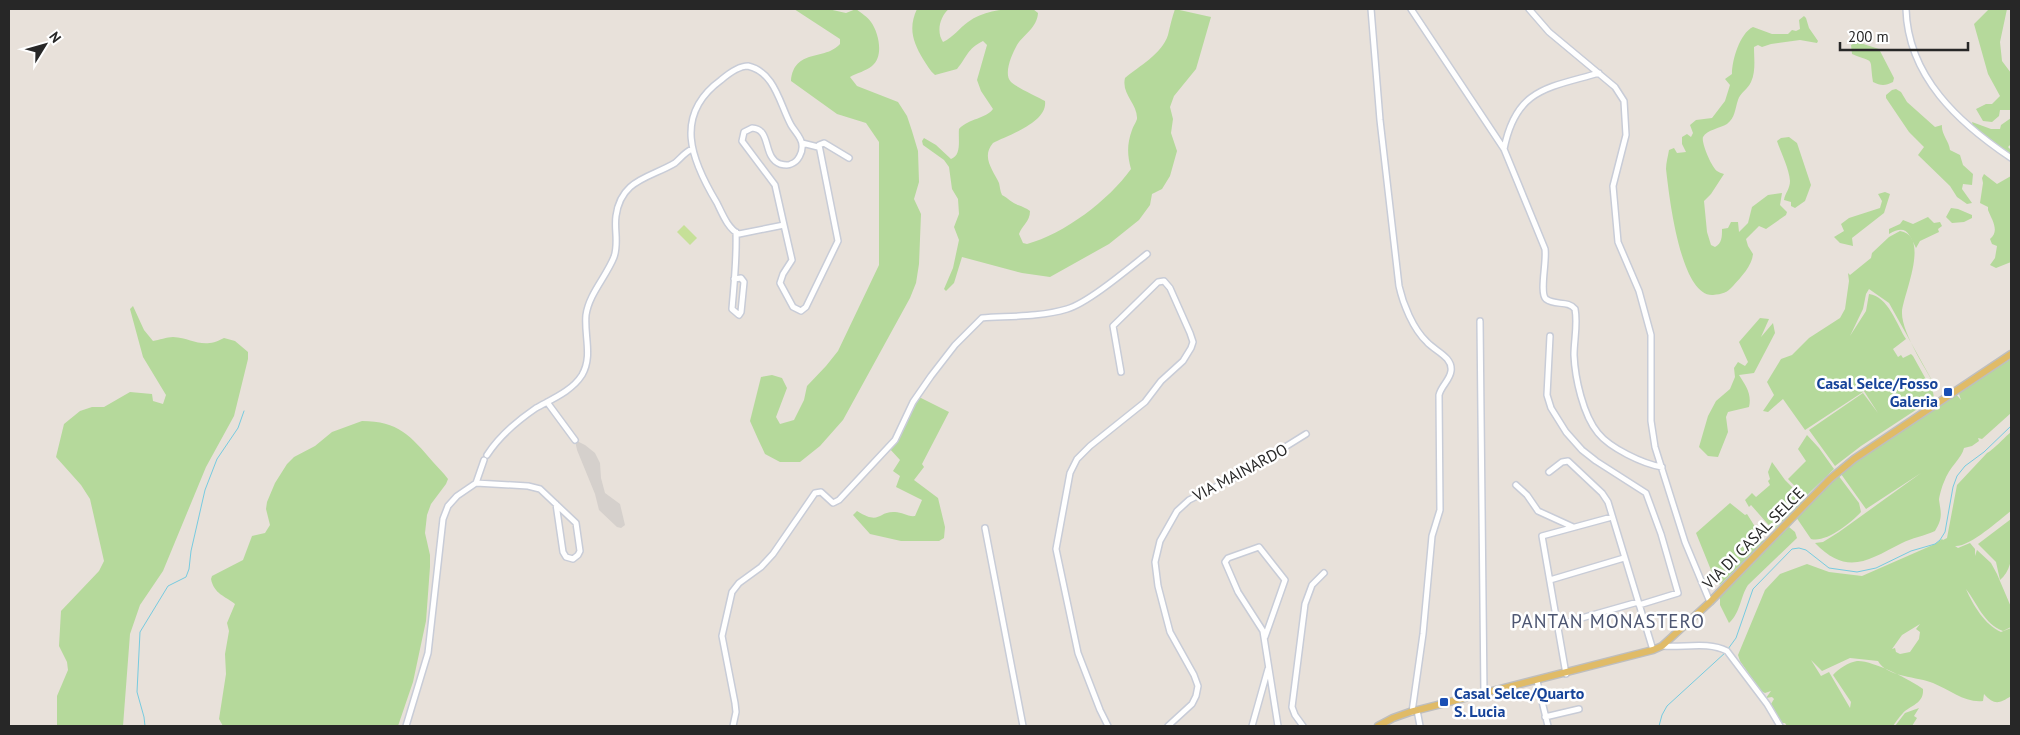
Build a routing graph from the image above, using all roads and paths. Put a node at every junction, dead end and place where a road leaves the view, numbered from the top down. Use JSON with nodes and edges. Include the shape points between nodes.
{"nodes":[{"id":1,"x":1371,"y":9,"type":"edge"},
{"id":2,"x":1411,"y":9,"type":"edge"},
{"id":3,"x":1528,"y":9,"type":"edge"},
{"id":4,"x":1906,"y":9,"type":"edge"},
{"id":5,"x":1599,"y":73,"type":"junction"},
{"id":6,"x":802,"y":143,"type":"junction"},
{"id":7,"x":818,"y":147,"type":"junction"},
{"id":8,"x":692,"y":149,"type":"junction"},
{"id":9,"x":1504,"y":149,"type":"junction"},
{"id":10,"x":849,"y":158,"type":"dead end"},
{"id":11,"x":2011,"y":158,"type":"edge"},
{"id":12,"x":784,"y":225,"type":"junction"},
{"id":13,"x":736,"y":232,"type":"junction"},
{"id":14,"x":1147,"y":254,"type":"dead end"},
{"id":15,"x":734,"y":279,"type":"junction"},
{"id":16,"x":1480,"y":321,"type":"dead end"},
{"id":17,"x":1550,"y":336,"type":"dead end"},
{"id":18,"x":2011,"y":354,"type":"edge"},
{"id":19,"x":1122,"y":372,"type":"dead end"},
{"id":20,"x":547,"y":402,"type":"junction"},
{"id":21,"x":1306,"y":434,"type":"dead end"},
{"id":22,"x":575,"y":440,"type":"dead end"},
{"id":23,"x":1662,"y":467,"type":"junction"},
{"id":24,"x":1548,"y":472,"type":"dead end"},
{"id":25,"x":476,"y":483,"type":"junction"},
{"id":26,"x":1516,"y":485,"type":"dead end"},
{"id":27,"x":556,"y":504,"type":"junction"},
{"id":28,"x":1612,"y":517,"type":"junction"},
{"id":29,"x":1573,"y":527,"type":"junction"},
{"id":30,"x":986,"y":528,"type":"dead end"},
{"id":31,"x":1624,"y":558,"type":"junction"},
{"id":32,"x":1324,"y":574,"type":"dead end"},
{"id":33,"x":1550,"y":580,"type":"junction"},
{"id":34,"x":1710,"y":602,"type":"junction"},
{"id":35,"x":1638,"y":603,"type":"junction"},
{"id":36,"x":1557,"y":625,"type":"junction"},
{"id":37,"x":1265,"y":637,"type":"junction"},
{"id":38,"x":1662,"y":646,"type":"junction"},
{"id":39,"x":1653,"y":650,"type":"junction"},
{"id":40,"x":1269,"y":666,"type":"junction"},
{"id":41,"x":1566,"y":674,"type":"junction"},
{"id":42,"x":1537,"y":681,"type":"junction"},
{"id":43,"x":1484,"y":694,"type":"junction"},
{"id":44,"x":1579,"y":709,"type":"dead end"},
{"id":45,"x":1415,"y":711,"type":"junction"},
{"id":46,"x":1546,"y":717,"type":"junction"},
{"id":47,"x":406,"y":726,"type":"edge"},
{"id":48,"x":733,"y":726,"type":"edge"},
{"id":49,"x":1023,"y":726,"type":"edge"},
{"id":50,"x":1108,"y":726,"type":"edge"},
{"id":51,"x":1168,"y":726,"type":"edge"},
{"id":52,"x":1252,"y":726,"type":"edge"},
{"id":53,"x":1278,"y":726,"type":"edge"},
{"id":54,"x":1304,"y":726,"type":"edge"},
{"id":55,"x":1378,"y":726,"type":"edge"},
{"id":56,"x":1420,"y":726,"type":"edge"},
{"id":57,"x":1548,"y":726,"type":"edge"},
{"id":58,"x":1780,"y":726,"type":"edge"}],
"edges":[{"from":1,"to":45,"type":"street","via":[[1398,284],[1422,337],[1446,358],[1451,370],[1439,396],[1440,510],[1432,536]]},
{"from":2,"to":9,"type":"street"},
{"from":3,"to":5,"type":"street","via":[[1549,32]]},
{"from":4,"to":11,"type":"street","via":[[1914,50],[1932,86],[1966,124]]},
{"from":5,"to":9,"type":"street","via":[[1546,88],[1527,100],[1509,129]]},
{"from":5,"to":23,"type":"street","via":[[1617,89],[1624,104],[1626,135],[1615,174],[1613,196],[1618,244],[1639,291],[1651,335],[1651,421]]},
{"from":6,"to":7,"type":"street"},
{"from":6,"to":8,"type":"street","via":[[776,90],[756,69],[744,66],[721,79],[700,100],[691,129]]},
{"from":6,"to":12,"type":"street","via":[[797,160],[784,165],[771,156],[760,129],[749,128],[742,137],[743,143],[776,186]]},
{"from":7,"to":10,"type":"street","via":[[824,142]]},
{"from":7,"to":12,"type":"street","via":[[838,242],[801,310],[794,307],[780,284],[792,260]]},
{"from":8,"to":13,"type":"street","via":[[707,187]]},
{"from":8,"to":20,"type":"street","via":[[674,163],[636,182],[622,198],[616,218],[614,255],[587,310],[585,368],[574,384]]},
{"from":9,"to":23,"type":"street","via":[[1545,249],[1543,294],[1548,300],[1572,305],[1576,310],[1575,369],[1592,424],[1611,444],[1646,463]]},
{"from":12,"to":13,"type":"street","via":[[740,234]]},
{"from":13,"to":15,"type":"street"},
{"from":14,"to":48,"type":"street","via":[[1068,309],[982,318],[955,345],[913,402],[892,442],[837,502],[832,502],[821,492],[815,493],[773,554],[733,590],[722,635],[736,705]]},
{"from":15,"to":15,"type":"street","via":[[732,310],[739,314],[744,282],[741,278]]},
{"from":16,"to":43,"type":"street"},
{"from":17,"to":35,"type":"street","via":[[1547,397],[1557,419],[1582,450],[1645,492],[1661,534],[1678,593]]},
{"from":18,"to":34,"type":"main road","name":"VIA DI CASAL SELCE","via":[[1854,459],[1830,479]]},
{"from":19,"to":50,"type":"street","via":[[1113,326],[1158,282],[1164,281],[1190,333],[1192,348],[1145,402],[1077,459],[1070,473],[1056,549],[1078,653]]},
{"from":20,"to":22,"type":"street"},
{"from":20,"to":25,"type":"street","via":[[514,424],[496,442]]},
{"from":21,"to":51,"type":"street","name":"VIA MAINARDO","via":[[1240,475],[1189,500],[1177,512],[1158,544],[1155,572],[1167,622],[1198,688],[1192,704]]},
{"from":23,"to":34,"type":"street","via":[[1685,542]]},
{"from":24,"to":28,"type":"street","via":[[1568,461],[1603,494]]},
{"from":25,"to":27,"type":"street","via":[[532,486]]},
{"from":25,"to":47,"type":"street","via":[[454,498],[443,519],[428,653]]},
{"from":26,"to":29,"type":"street","via":[[1538,511]]},
{"from":27,"to":27,"type":"street","via":[[563,552],[567,558],[573,559],[580,551],[576,523]]},
{"from":28,"to":29,"type":"street"},
{"from":28,"to":31,"type":"street"},
{"from":29,"to":33,"type":"street","via":[[1542,536]]},
{"from":30,"to":49,"type":"street"},
{"from":31,"to":33,"type":"street"},
{"from":31,"to":35,"type":"street"},
{"from":32,"to":54,"type":"street","via":[[1311,588],[1303,611],[1292,707]]},
{"from":33,"to":36,"type":"street"},
{"from":34,"to":38,"type":"main road","name":"VIA DI CASAL SELCE"},
{"from":35,"to":36,"type":"street"},
{"from":35,"to":39,"type":"street"},
{"from":36,"to":41,"type":"street"},
{"from":37,"to":37,"type":"street","via":[[1238,592],[1225,562],[1260,546],[1285,580]]},
{"from":37,"to":40,"type":"street"},
{"from":38,"to":39,"type":"main road","name":"VIA DI CASAL SELCE"},
{"from":38,"to":58,"type":"street","via":[[1727,651]]},
{"from":39,"to":41,"type":"main road","name":"VIA DI CASAL SELCE"},
{"from":40,"to":52,"type":"street"},
{"from":40,"to":53,"type":"street"},
{"from":41,"to":42,"type":"main road","name":"VIA DI CASAL SELCE"},
{"from":42,"to":43,"type":"main road","name":"VIA DI CASAL SELCE"},
{"from":42,"to":46,"type":"street"},
{"from":43,"to":45,"type":"main road","name":"VIA DI CASAL SELCE"},
{"from":44,"to":46,"type":"street"},
{"from":45,"to":55,"type":"main road","name":"VIA DI CASAL SELCE"},
{"from":45,"to":56,"type":"street"},
{"from":46,"to":57,"type":"street"}]}
